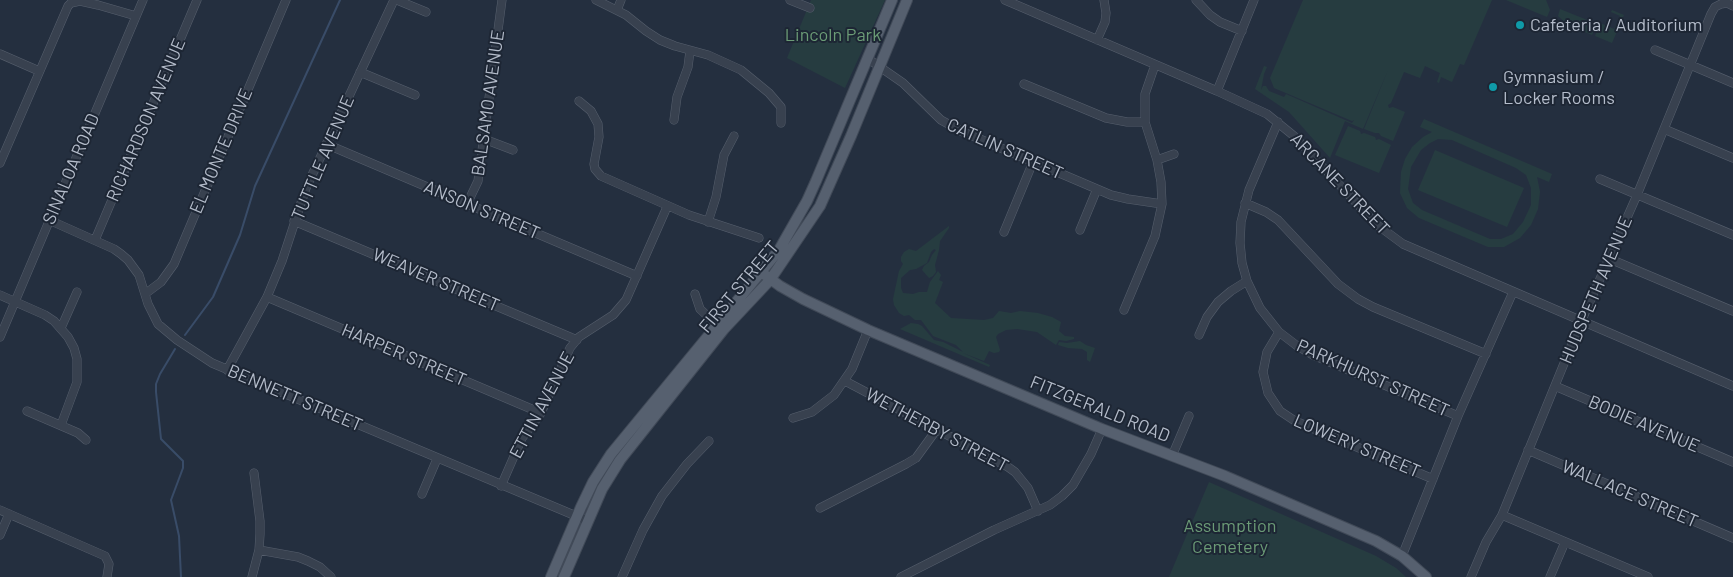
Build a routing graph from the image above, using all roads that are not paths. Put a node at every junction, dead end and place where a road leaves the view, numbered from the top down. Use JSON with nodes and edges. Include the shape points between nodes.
{"nodes":[{"id":1,"x":143,"y":0,"type":"edge"},
{"id":2,"x":197,"y":0,"type":"edge"},
{"id":3,"x":286,"y":0,"type":"edge"},
{"id":4,"x":395,"y":0,"type":"edge"},
{"id":5,"x":502,"y":0,"type":"edge"},
{"id":6,"x":596,"y":0,"type":"edge"},
{"id":7,"x":621,"y":0,"type":"edge"},
{"id":8,"x":790,"y":0,"type":"edge"},
{"id":9,"x":892,"y":0,"type":"edge"},
{"id":10,"x":907,"y":0,"type":"edge"},
{"id":11,"x":1005,"y":0,"type":"edge"},
{"id":12,"x":1104,"y":0,"type":"edge"},
{"id":13,"x":1196,"y":0,"type":"edge"},
{"id":14,"x":1254,"y":0,"type":"edge"},
{"id":15,"x":1733,"y":6,"type":"edge"},
{"id":16,"x":810,"y":8,"type":"dead end"},
{"id":17,"x":617,"y":10,"type":"junction"},
{"id":18,"x":426,"y":12,"type":"dead end"},
{"id":19,"x":136,"y":16,"type":"junction"},
{"id":20,"x":1242,"y":31,"type":"junction"},
{"id":21,"x":1097,"y":40,"type":"junction"},
{"id":22,"x":1655,"y":50,"type":"dead end"},
{"id":23,"x":690,"y":51,"type":"junction"},
{"id":24,"x":0,"y":54,"type":"edge"},
{"id":25,"x":867,"y":58,"type":"junction"},
{"id":26,"x":1155,"y":65,"type":"junction"},
{"id":27,"x":1690,"y":65,"type":"junction"},
{"id":28,"x":879,"y":66,"type":"junction"},
{"id":29,"x":39,"y":71,"type":"junction"},
{"id":30,"x":360,"y":72,"type":"junction"},
{"id":31,"x":1733,"y":83,"type":"edge"},
{"id":32,"x":1024,"y":84,"type":"dead end"},
{"id":33,"x":1217,"y":91,"type":"junction"},
{"id":34,"x":415,"y":95,"type":"dead end"},
{"id":35,"x":578,"y":101,"type":"dead end"},
{"id":36,"x":674,"y":120,"type":"dead end"},
{"id":37,"x":1145,"y":122,"type":"junction"},
{"id":38,"x":1278,"y":122,"type":"junction"},
{"id":39,"x":781,"y":123,"type":"dead end"},
{"id":40,"x":1664,"y":129,"type":"junction"},
{"id":41,"x":734,"y":136,"type":"dead end"},
{"id":42,"x":484,"y":138,"type":"junction"},
{"id":43,"x":326,"y":144,"type":"junction"},
{"id":44,"x":513,"y":150,"type":"dead end"},
{"id":45,"x":1174,"y":154,"type":"dead end"},
{"id":46,"x":1733,"y":158,"type":"edge"},
{"id":47,"x":1157,"y":160,"type":"junction"},
{"id":48,"x":1033,"y":162,"type":"junction"},
{"id":49,"x":0,"y":163,"type":"edge"},
{"id":50,"x":1600,"y":179,"type":"dead end"},
{"id":51,"x":1097,"y":189,"type":"junction"},
{"id":52,"x":1637,"y":195,"type":"junction"},
{"id":53,"x":1245,"y":203,"type":"junction"},
{"id":54,"x":467,"y":204,"type":"junction"},
{"id":55,"x":1162,"y":204,"type":"junction"},
{"id":56,"x":667,"y":207,"type":"junction"},
{"id":57,"x":49,"y":220,"type":"junction"},
{"id":58,"x":294,"y":220,"type":"junction"},
{"id":59,"x":708,"y":222,"type":"junction"},
{"id":60,"x":1080,"y":230,"type":"dead end"},
{"id":61,"x":1004,"y":232,"type":"dead end"},
{"id":62,"x":1733,"y":235,"type":"edge"},
{"id":63,"x":759,"y":238,"type":"dead end"},
{"id":64,"x":95,"y":240,"type":"junction"},
{"id":65,"x":1610,"y":259,"type":"junction"},
{"id":66,"x":761,"y":272,"type":"junction"},
{"id":67,"x":637,"y":276,"type":"junction"},
{"id":68,"x":770,"y":280,"type":"junction"},
{"id":69,"x":1247,"y":281,"type":"junction"},
{"id":70,"x":77,"y":292,"type":"dead end"},
{"id":71,"x":1513,"y":292,"type":"junction"},
{"id":72,"x":145,"y":294,"type":"junction"},
{"id":73,"x":696,"y":294,"type":"dead end"},
{"id":74,"x":0,"y":295,"type":"edge"},
{"id":75,"x":267,"y":296,"type":"junction"},
{"id":76,"x":16,"y":301,"type":"junction"},
{"id":77,"x":1124,"y":310,"type":"dead end"},
{"id":78,"x":1733,"y":311,"type":"edge"},
{"id":79,"x":1581,"y":322,"type":"junction"},
{"id":80,"x":716,"y":324,"type":"junction"},
{"id":81,"x":62,"y":328,"type":"junction"},
{"id":82,"x":868,"y":330,"type":"junction"},
{"id":83,"x":1279,"y":332,"type":"junction"},
{"id":84,"x":1199,"y":335,"type":"dead end"},
{"id":85,"x":0,"y":337,"type":"edge"},
{"id":86,"x":577,"y":340,"type":"junction"},
{"id":87,"x":1486,"y":354,"type":"junction"},
{"id":88,"x":227,"y":370,"type":"junction"},
{"id":89,"x":845,"y":381,"type":"junction"},
{"id":90,"x":1555,"y":386,"type":"junction"},
{"id":91,"x":1733,"y":386,"type":"edge"},
{"id":92,"x":27,"y":410,"type":"dead end"},
{"id":93,"x":541,"y":413,"type":"junction"},
{"id":94,"x":1189,"y":416,"type":"dead end"},
{"id":95,"x":1458,"y":416,"type":"junction"},
{"id":96,"x":793,"y":418,"type":"dead end"},
{"id":97,"x":61,"y":425,"type":"junction"},
{"id":98,"x":936,"y":429,"type":"junction"},
{"id":99,"x":1102,"y":429,"type":"junction"},
{"id":100,"x":86,"y":440,"type":"dead end"},
{"id":101,"x":709,"y":441,"type":"dead end"},
{"id":102,"x":1528,"y":450,"type":"junction"},
{"id":103,"x":1172,"y":456,"type":"junction"},
{"id":104,"x":437,"y":459,"type":"junction"},
{"id":105,"x":1733,"y":462,"type":"edge"},
{"id":106,"x":254,"y":473,"type":"dead end"},
{"id":107,"x":1433,"y":479,"type":"junction"},
{"id":108,"x":501,"y":486,"type":"junction"},
{"id":109,"x":422,"y":494,"type":"dead end"},
{"id":110,"x":820,"y":508,"type":"dead end"},
{"id":111,"x":0,"y":510,"type":"edge"},
{"id":112,"x":1038,"y":511,"type":"junction"},
{"id":113,"x":9,"y":514,"type":"junction"},
{"id":114,"x":1502,"y":515,"type":"junction"},
{"id":115,"x":577,"y":517,"type":"junction"},
{"id":116,"x":588,"y":521,"type":"junction"},
{"id":117,"x":0,"y":535,"type":"edge"},
{"id":118,"x":1733,"y":538,"type":"edge"},
{"id":119,"x":1565,"y":542,"type":"junction"},
{"id":120,"x":259,"y":550,"type":"junction"},
{"id":121,"x":1402,"y":556,"type":"junction"},
{"id":122,"x":1629,"y":569,"type":"junction"},
{"id":123,"x":107,"y":577,"type":"edge"},
{"id":124,"x":252,"y":577,"type":"edge"},
{"id":125,"x":331,"y":577,"type":"edge"},
{"id":126,"x":551,"y":577,"type":"edge"},
{"id":127,"x":564,"y":577,"type":"edge"},
{"id":128,"x":622,"y":577,"type":"edge"},
{"id":129,"x":901,"y":577,"type":"edge"},
{"id":130,"x":1426,"y":577,"type":"edge"},
{"id":131,"x":1471,"y":577,"type":"edge"},
{"id":132,"x":1550,"y":577,"type":"edge"},
{"id":133,"x":1625,"y":577,"type":"edge"},
{"id":134,"x":1648,"y":577,"type":"edge"}],
"edges":[{"from":1,"to":19,"type":"street","name":"SINALOA ROAD"},
{"from":2,"to":64,"type":"street","name":"RICHARDSON AVENUE"},
{"from":3,"to":72,"type":"street","name":"EL MONTE DRIVE","via":[[174,264],[161,282]]},
{"from":4,"to":18,"type":"street"},
{"from":4,"to":30,"type":"street","name":"TUTTLE AVENUE"},
{"from":5,"to":42,"type":"street","name":"BALSAMO AVENUE"},
{"from":6,"to":17,"type":"street"},
{"from":7,"to":17,"type":"street"},
{"from":8,"to":16,"type":"street"},
{"from":9,"to":25,"type":"main road","name":"FIRST STREET"},
{"from":10,"to":28,"type":"main road","name":"FIRST STREET"},
{"from":11,"to":21,"type":"street","name":"ARCANE STREET"},
{"from":12,"to":21,"type":"street","via":[[1105,22]]},
{"from":13,"to":20,"type":"street","via":[[1220,22]]},
{"from":14,"to":20,"type":"street"},
{"from":15,"to":27,"type":"street","name":"HUDSPETH AVENUE","via":[[1727,3],[1715,7]]},
{"from":17,"to":23,"type":"street","via":[[660,40]]},
{"from":19,"to":29,"type":"street","via":[[98,4],[71,3]]},
{"from":19,"to":57,"type":"street","name":"SINALOA ROAD"},
{"from":20,"to":33,"type":"street"},
{"from":21,"to":26,"type":"street","name":"ARCANE STREET"},
{"from":22,"to":27,"type":"street"},
{"from":23,"to":36,"type":"street"},
{"from":23,"to":39,"type":"street","via":[[725,62],[756,81],[781,107]]},
{"from":24,"to":29,"type":"street"},
{"from":25,"to":28,"type":"street","name":"CATLIN STREET"},
{"from":25,"to":66,"type":"main road","name":"FIRST STREET","via":[[807,201]]},
{"from":26,"to":33,"type":"street","name":"ARCANE STREET"},
{"from":26,"to":37,"type":"street","via":[[1145,94]]},
{"from":27,"to":31,"type":"street"},
{"from":27,"to":40,"type":"street","name":"HUDSPETH AVENUE"},
{"from":28,"to":48,"type":"street","name":"CATLIN STREET","via":[[946,123]]},
{"from":28,"to":68,"type":"main road","name":"FIRST STREET","via":[[820,206]]},
{"from":29,"to":49,"type":"street"},
{"from":30,"to":34,"type":"street"},
{"from":30,"to":43,"type":"street","name":"TUTTLE AVENUE"},
{"from":32,"to":37,"type":"street","via":[[1106,118]]},
{"from":33,"to":38,"type":"street","name":"ARCANE STREET","via":[[1257,108]]},
{"from":35,"to":56,"type":"street","via":[[591,111],[598,124],[594,164],[597,173]]},
{"from":37,"to":47,"type":"street"},
{"from":38,"to":53,"type":"street","name":"PARKHURST STREET"},
{"from":38,"to":71,"type":"street","name":"ARCANE STREET","via":[[1392,238]]},
{"from":40,"to":46,"type":"street"},
{"from":40,"to":52,"type":"street","name":"HUDSPETH AVENUE"},
{"from":41,"to":59,"type":"street","via":[[724,155]]},
{"from":42,"to":44,"type":"street"},
{"from":42,"to":54,"type":"street","name":"BALSAMO AVENUE","via":[[478,181]]},
{"from":43,"to":54,"type":"street","name":"ANSON STREET"},
{"from":43,"to":58,"type":"street","name":"TUTTLE AVENUE"},
{"from":45,"to":47,"type":"street"},
{"from":47,"to":55,"type":"street"},
{"from":48,"to":51,"type":"street","name":"CATLIN STREET"},
{"from":48,"to":61,"type":"street"},
{"from":50,"to":52,"type":"street"},
{"from":51,"to":55,"type":"street","name":"CATLIN STREET","via":[[1128,199]]},
{"from":51,"to":60,"type":"street"},
{"from":52,"to":62,"type":"street"},
{"from":52,"to":65,"type":"street","name":"HUDSPETH AVENUE"},
{"from":53,"to":69,"type":"street","name":"PARKHURST STREET","via":[[1240,243]]},
{"from":53,"to":87,"type":"street","via":[[1278,220],[1338,284],[1358,300]]},
{"from":54,"to":67,"type":"street","name":"ANSON STREET"},
{"from":55,"to":77,"type":"street","via":[[1155,236]]},
{"from":56,"to":59,"type":"street"},
{"from":56,"to":67,"type":"street","name":"ETTIN AVENUE"},
{"from":57,"to":64,"type":"street","name":"BENNETT STREET"},
{"from":57,"to":76,"type":"street","name":"SINALOA ROAD"},
{"from":58,"to":75,"type":"street","name":"TUTTLE AVENUE"},
{"from":58,"to":86,"type":"street","name":"WEAVER STREET"},
{"from":59,"to":63,"type":"street"},
{"from":64,"to":72,"type":"street","name":"BENNETT STREET","via":[[114,248],[128,260],[139,275]]},
{"from":65,"to":78,"type":"street"},
{"from":65,"to":79,"type":"street","name":"HUDSPETH AVENUE"},
{"from":66,"to":68,"type":"main road","name":"FITZGERALD ROAD"},
{"from":66,"to":80,"type":"main road","name":"FIRST STREET"},
{"from":67,"to":86,"type":"street","name":"ETTIN AVENUE","via":[[620,308]]},
{"from":68,"to":82,"type":"main road","name":"FITZGERALD ROAD"},
{"from":68,"to":116,"type":"main road","name":"FIRST STREET","via":[[724,329],[620,460]]},
{"from":69,"to":83,"type":"street","name":"PARKHURST STREET","via":[[1260,308]]},
{"from":69,"to":84,"type":"street","via":[[1218,302]]},
{"from":70,"to":81,"type":"street"},
{"from":71,"to":79,"type":"street","name":"ARCANE STREET"},
{"from":71,"to":87,"type":"street"},
{"from":72,"to":88,"type":"street","name":"BENNETT STREET","via":[[152,314],[166,332]]},
{"from":73,"to":80,"type":"street","via":[[700,309]]},
{"from":74,"to":76,"type":"street"},
{"from":75,"to":88,"type":"street","name":"TUTTLE AVENUE"},
{"from":75,"to":93,"type":"street","name":"HARPER STREET"},
{"from":76,"to":81,"type":"street","via":[[45,315]]},
{"from":76,"to":85,"type":"street","name":"SINALOA ROAD"},
{"from":79,"to":90,"type":"street","name":"HUDSPETH AVENUE"},
{"from":79,"to":91,"type":"street","name":"ARCANE STREET"},
{"from":80,"to":115,"type":"main road","name":"FIRST STREET","via":[[611,454],[593,482]]},
{"from":81,"to":97,"type":"street","via":[[74,348],[78,372],[75,392]]},
{"from":82,"to":89,"type":"street"},
{"from":82,"to":99,"type":"main road","name":"FITZGERALD ROAD"},
{"from":83,"to":95,"type":"street","name":"PARKHURST STREET","via":[[1313,355]]},
{"from":83,"to":107,"type":"street","name":"LOWERY STREET","via":[[1267,352],[1263,372],[1268,393],[1280,411],[1295,421]]},
{"from":86,"to":93,"type":"street","name":"ETTIN AVENUE","via":[[565,358]]},
{"from":87,"to":95,"type":"street"},
{"from":88,"to":104,"type":"street","name":"BENNETT STREET"},
{"from":89,"to":96,"type":"street","via":[[822,405]]},
{"from":89,"to":98,"type":"street","name":"WETHERBY STREET"},
{"from":90,"to":102,"type":"street","name":"HUDSPETH AVENUE"},
{"from":90,"to":105,"type":"street","name":"BODIE AVENUE"},
{"from":92,"to":97,"type":"street"},
{"from":93,"to":108,"type":"street","name":"ETTIN AVENUE","via":[[522,438]]},
{"from":94,"to":103,"type":"street"},
{"from":95,"to":107,"type":"street"},
{"from":97,"to":100,"type":"street","via":[[78,432]]},
{"from":98,"to":110,"type":"street","via":[[916,458]]},
{"from":98,"to":112,"type":"street","name":"WETHERBY STREET","via":[[1015,472],[1028,488]]},
{"from":99,"to":103,"type":"main road","name":"FITZGERALD ROAD"},
{"from":99,"to":112,"type":"street","via":[[1072,485],[1062,496]]},
{"from":101,"to":128,"type":"street","via":[[662,496]]},
{"from":102,"to":114,"type":"street","name":"HUDSPETH AVENUE"},
{"from":102,"to":118,"type":"street","name":"WALLACE STREET"},
{"from":103,"to":121,"type":"main road","name":"FITZGERALD ROAD","via":[[1376,541]]},
{"from":104,"to":108,"type":"street","name":"BENNETT STREET"},
{"from":104,"to":109,"type":"street"},
{"from":106,"to":120,"type":"street","via":[[260,520]]},
{"from":107,"to":121,"type":"street"},
{"from":108,"to":115,"type":"street","name":"BENNETT STREET"},
{"from":111,"to":113,"type":"street"},
{"from":112,"to":129,"type":"street"},
{"from":113,"to":117,"type":"street"},
{"from":113,"to":123,"type":"street","via":[[105,556],[109,564]]},
{"from":114,"to":119,"type":"street"},
{"from":114,"to":131,"type":"street","name":"HUDSPETH AVENUE"},
{"from":115,"to":116,"type":"street","name":"BENNETT STREET"},
{"from":115,"to":126,"type":"main road","name":"FIRST STREET"},
{"from":116,"to":127,"type":"main road","name":"FIRST STREET"},
{"from":119,"to":122,"type":"street"},
{"from":119,"to":132,"type":"street"},
{"from":120,"to":124,"type":"street"},
{"from":120,"to":125,"type":"street","via":[[310,561]]},
{"from":121,"to":130,"type":"main road","name":"FITZGERALD ROAD"},
{"from":122,"to":133,"type":"street"},
{"from":122,"to":134,"type":"street"}]}
